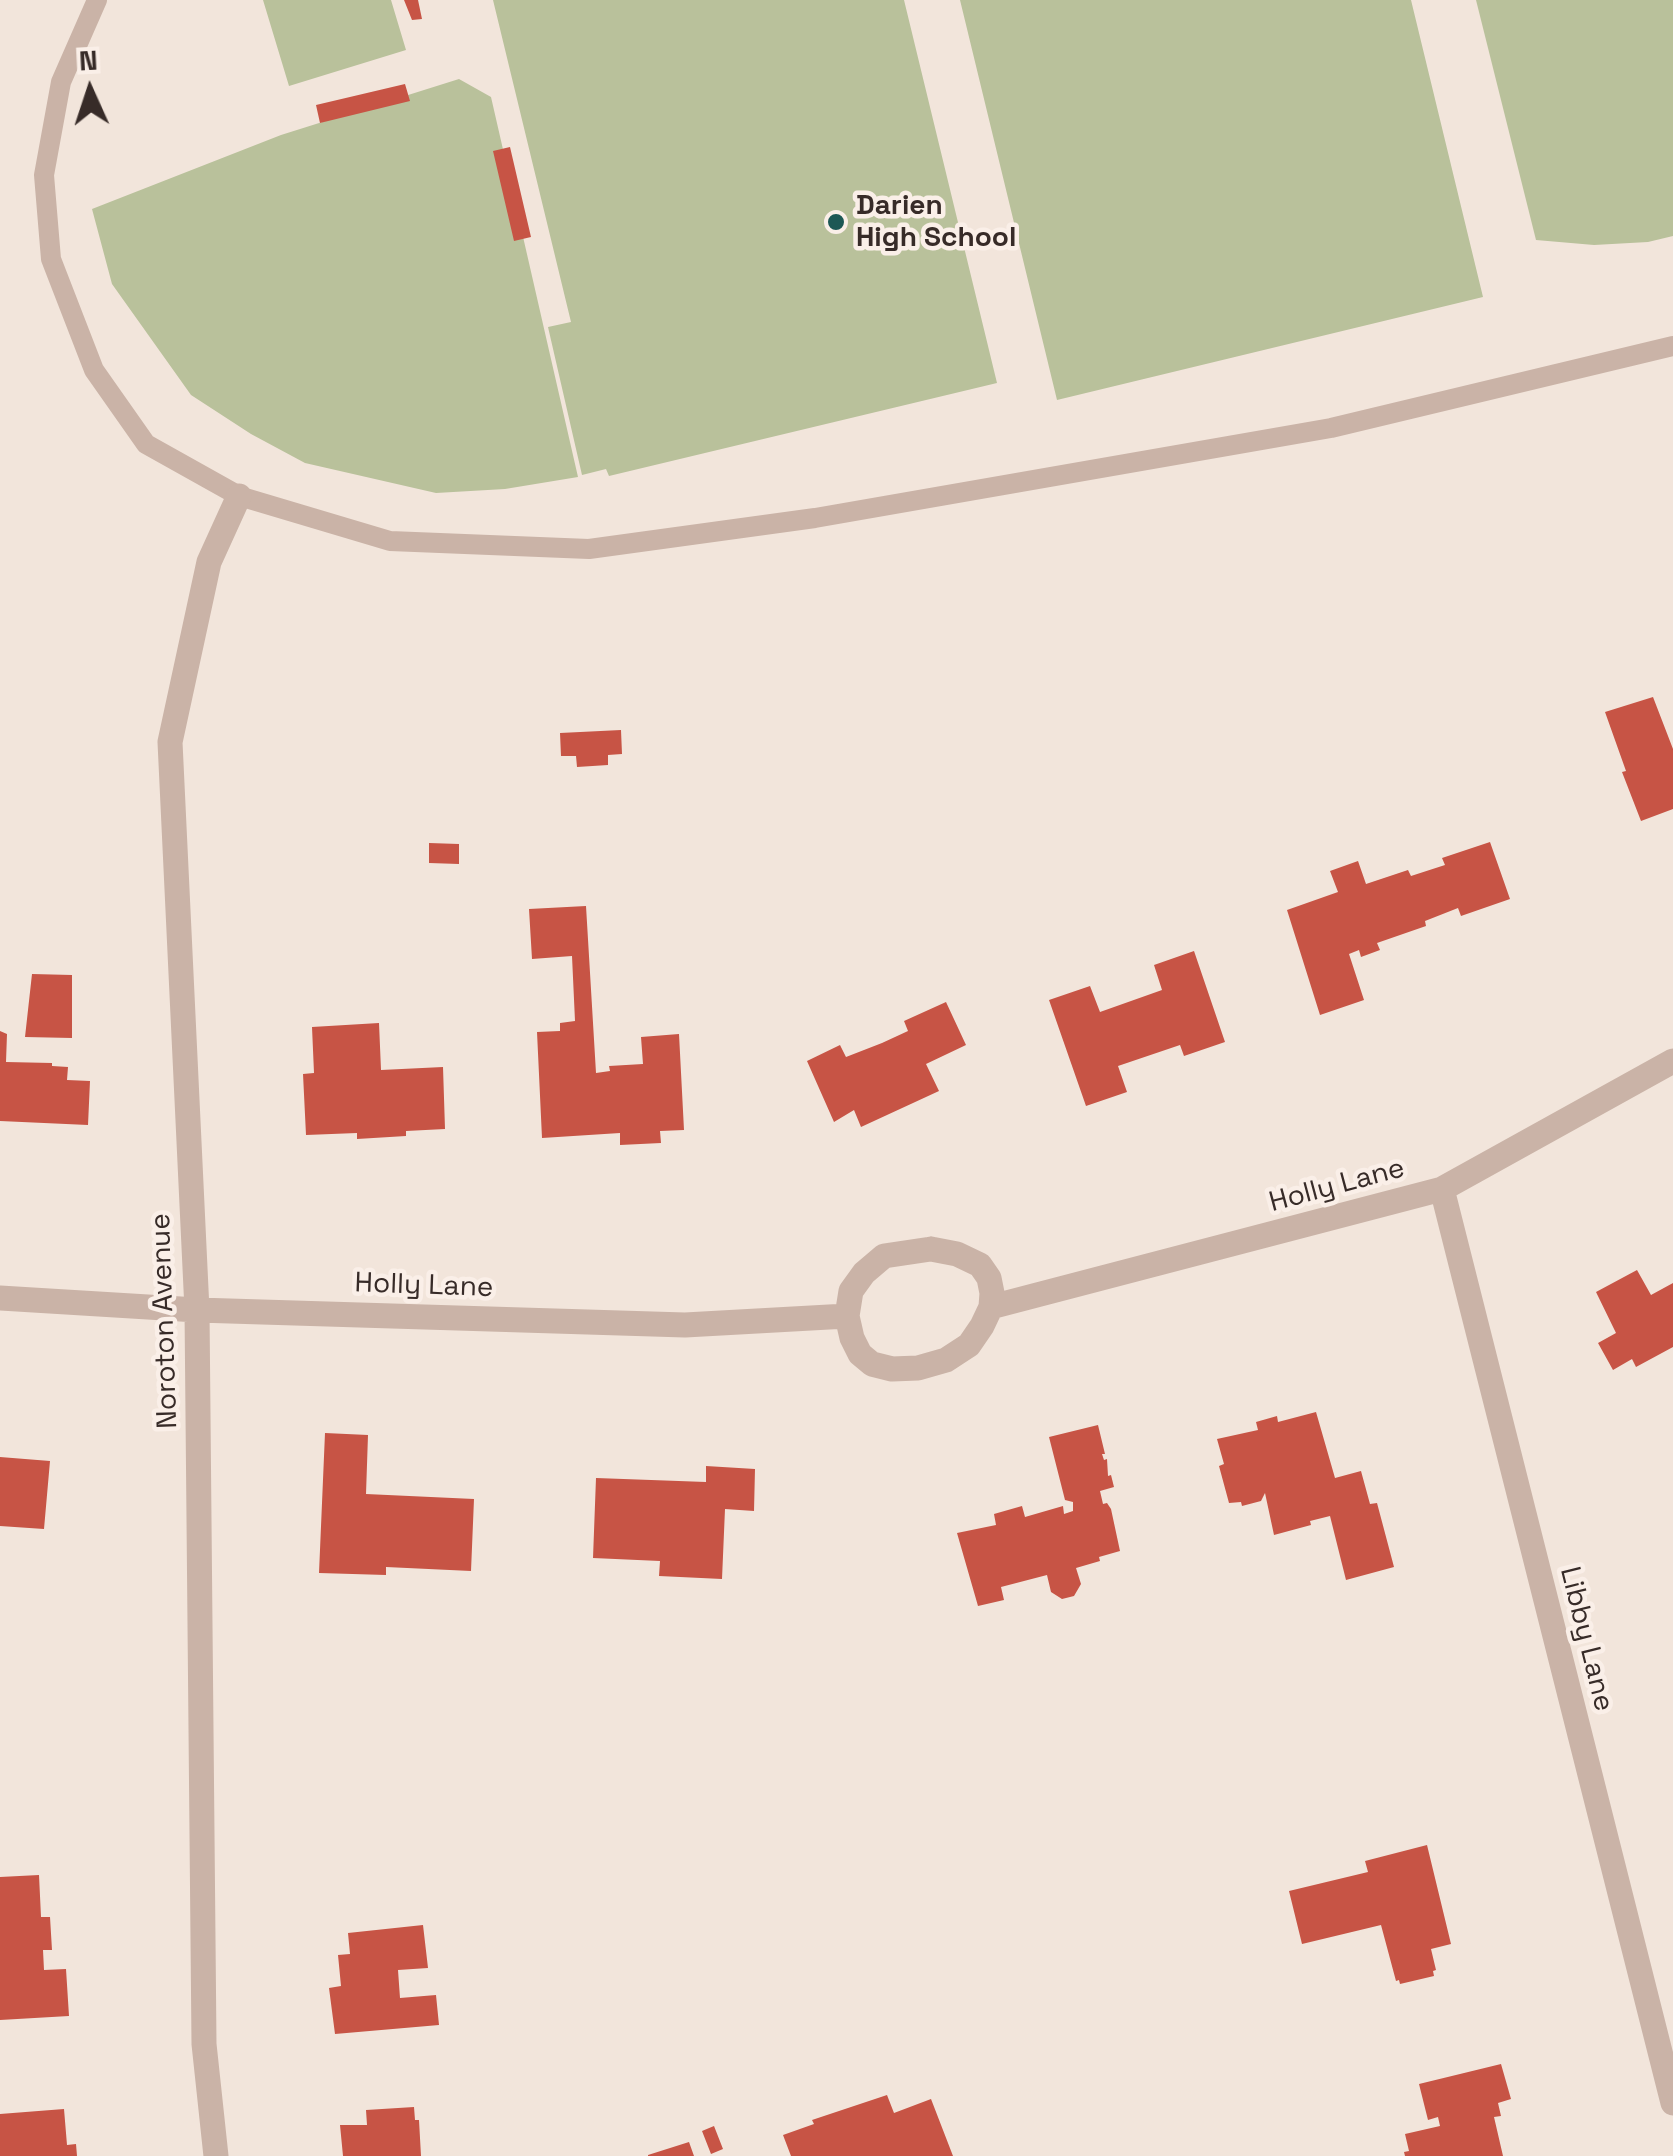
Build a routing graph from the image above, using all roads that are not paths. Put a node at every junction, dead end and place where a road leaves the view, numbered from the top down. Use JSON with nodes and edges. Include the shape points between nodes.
{"nodes":[{"id":1,"x":97,"y":0,"type":"edge"},
{"id":2,"x":1673,"y":346,"type":"edge"},
{"id":3,"x":240,"y":496,"type":"junction"},
{"id":4,"x":1673,"y":1061,"type":"edge"},
{"id":5,"x":1442,"y":1189,"type":"junction"},
{"id":6,"x":0,"y":1298,"type":"edge"},
{"id":7,"x":991,"y":1308,"type":"junction"},
{"id":8,"x":197,"y":1310,"type":"junction"},
{"id":9,"x":847,"y":1316,"type":"junction"},
{"id":10,"x":1673,"y":2103,"type":"edge"},
{"id":11,"x":216,"y":2156,"type":"edge"}],
"edges":[{"from":1,"to":3,"type":"lane","via":[[61,82],[47,156],[52,259],[94,370],[146,444]]},
{"from":2,"to":3,"type":"lane","via":[[1331,428],[815,518],[589,549],[390,540]]},
{"from":3,"to":8,"type":"street","name":"Noroton Avenue","via":[[209,562],[170,742]]},
{"from":4,"to":5,"type":"street","name":"Holly Lane"},
{"from":5,"to":7,"type":"street","name":"Holly Lane"},
{"from":5,"to":10,"type":"street","name":"Libby Lane"},
{"from":6,"to":8,"type":"street","name":"Holly Lane"},
{"from":7,"to":9,"type":"street","via":[[969,1344],[918,1368],[872,1364],[860,1354]]},
{"from":7,"to":9,"type":"street","via":[[989,1278],[980,1264],[932,1249],[909,1250],[884,1256],[864,1273],[851,1292]]},
{"from":8,"to":9,"type":"street","name":"Holly Lane","via":[[685,1325]]},
{"from":8,"to":11,"type":"street","name":"Noroton Avenue","via":[[204,2044]]}]}
